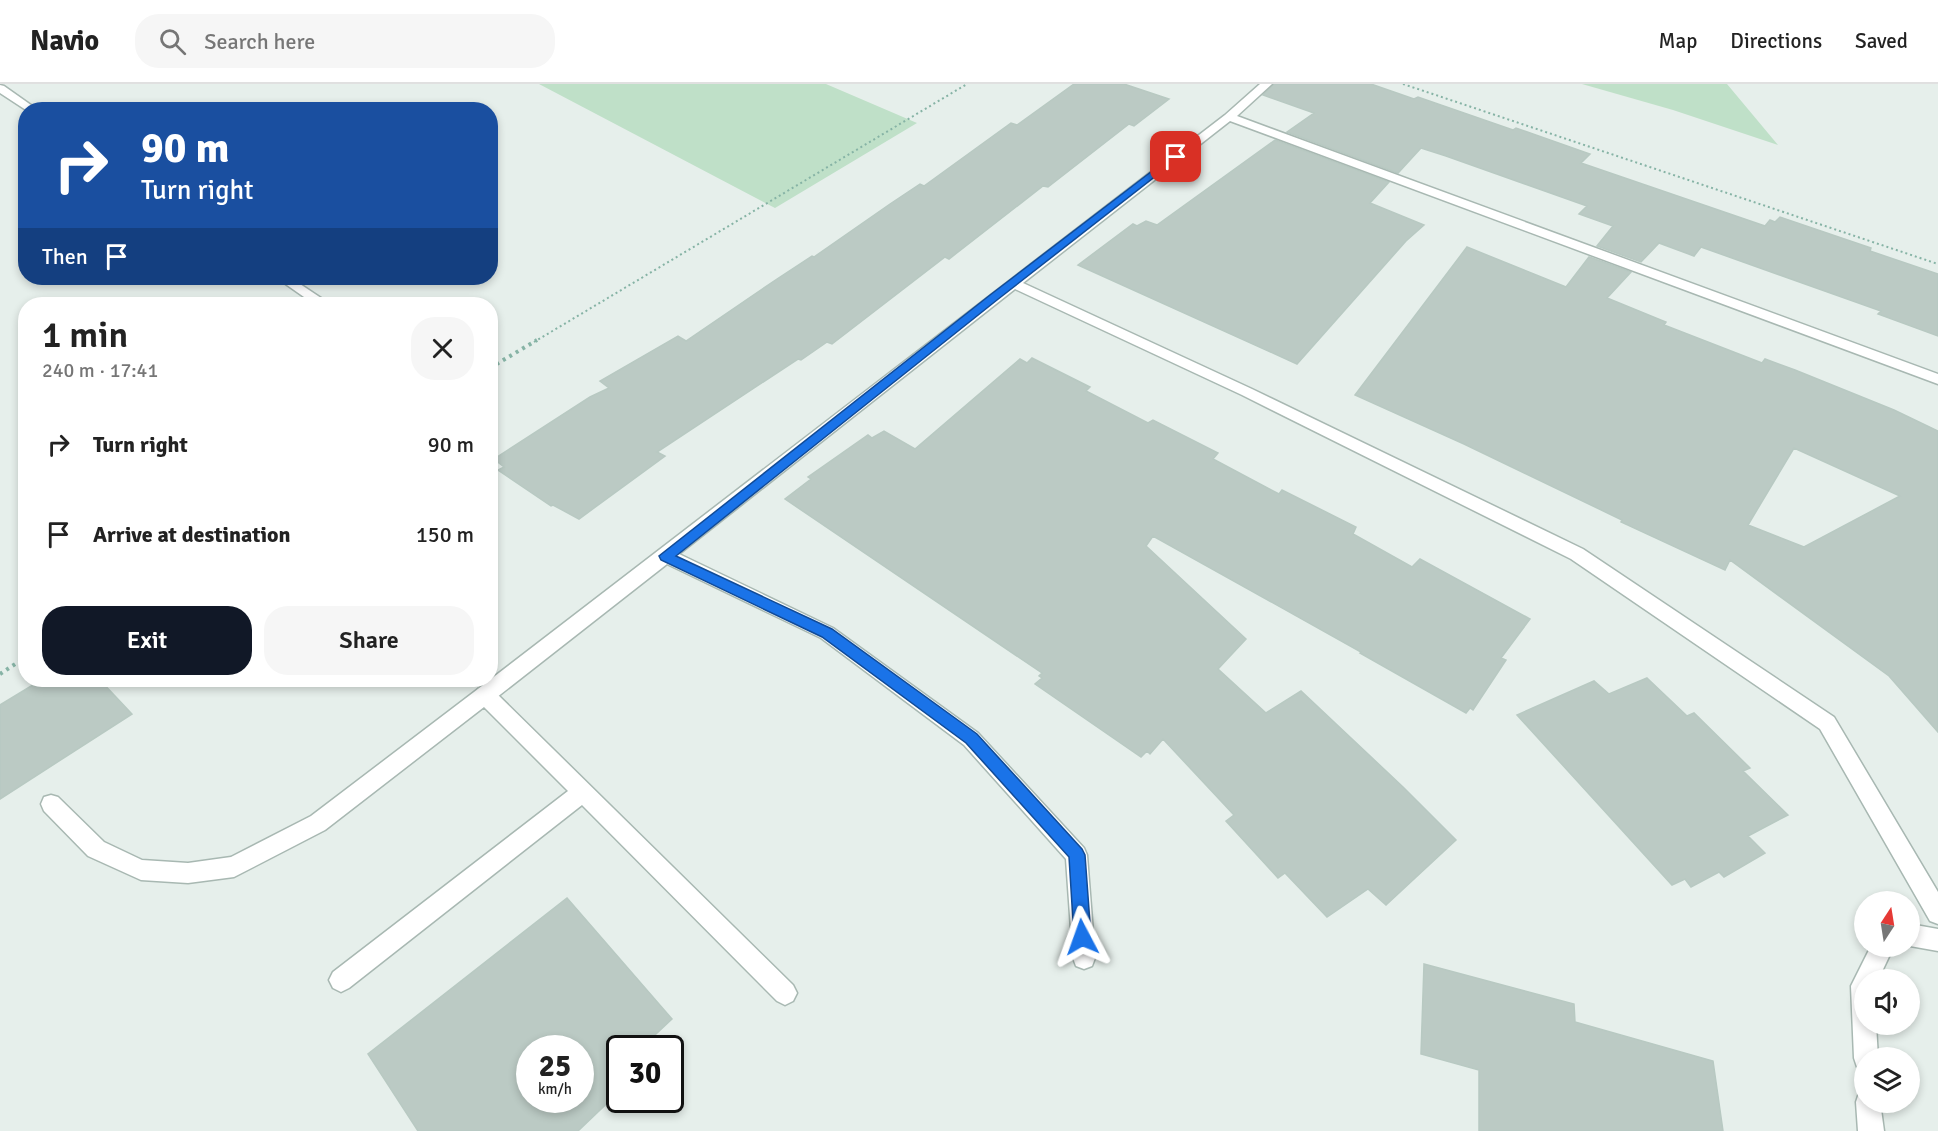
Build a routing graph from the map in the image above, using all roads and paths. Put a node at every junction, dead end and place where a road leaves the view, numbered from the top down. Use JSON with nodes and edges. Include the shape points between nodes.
{"nodes":[{"id":1,"x":967,"y":84,"type":"edge"},
{"id":2,"x":1267,"y":84,"type":"edge"},
{"id":3,"x":1403,"y":84,"type":"edge"},
{"id":4,"x":0,"y":88,"type":"edge"},
{"id":5,"x":21,"y":102,"type":"edge"},
{"id":6,"x":1229,"y":117,"type":"junction"},
{"id":7,"x":1938,"y":264,"type":"edge"},
{"id":8,"x":1012,"y":283,"type":"junction"},
{"id":9,"x":294,"y":285,"type":"edge"},
{"id":10,"x":312,"y":297,"type":"edge"},
{"id":11,"x":498,"y":363,"type":"edge"},
{"id":12,"x":1938,"y":379,"type":"edge"},
{"id":13,"x":666,"y":556,"type":"junction"},
{"id":14,"x":18,"y":662,"type":"edge"},
{"id":15,"x":0,"y":674,"type":"edge"},
{"id":16,"x":498,"y":685,"type":"edge"},
{"id":17,"x":495,"y":687,"type":"edge"},
{"id":18,"x":485,"y":695,"type":"junction"},
{"id":19,"x":583,"y":792,"type":"junction"},
{"id":20,"x":51,"y":804,"type":"dead end"},
{"id":21,"x":1938,"y":913,"type":"edge"},
{"id":22,"x":1920,"y":936,"type":"edge"},
{"id":23,"x":1938,"y":940,"type":"edge"},
{"id":24,"x":1084,"y":958,"type":"dead end"},
{"id":25,"x":340,"y":980,"type":"dead end"},
{"id":26,"x":785,"y":993,"type":"dead end"},
{"id":27,"x":1869,"y":1113,"type":"edge"},
{"id":28,"x":1871,"y":1131,"type":"edge"}],
"edges":[{"from":1,"to":11,"type":"path"},
{"from":2,"to":6,"type":"street"},
{"from":3,"to":7,"type":"path"},
{"from":4,"to":5,"type":"street"},
{"from":6,"to":8,"type":"street"},
{"from":6,"to":12,"type":"street"},
{"from":8,"to":13,"type":"street"},
{"from":8,"to":21,"type":"street","via":[[1247,392],[1577,554],[1808,710],[1827,723]]},
{"from":9,"to":10,"type":"street"},
{"from":13,"to":16,"type":"street"},
{"from":13,"to":24,"type":"street","via":[[827,633],[971,739],[1077,855]]},
{"from":14,"to":15,"type":"path"},
{"from":17,"to":18,"type":"street"},
{"from":18,"to":19,"type":"street"},
{"from":18,"to":20,"type":"street","via":[[318,823],[234,867],[188,873],[141,870],[96,849]]},
{"from":19,"to":25,"type":"street"},
{"from":19,"to":26,"type":"street"},
{"from":22,"to":23,"type":"street"},
{"from":27,"to":28,"type":"street"}]}
